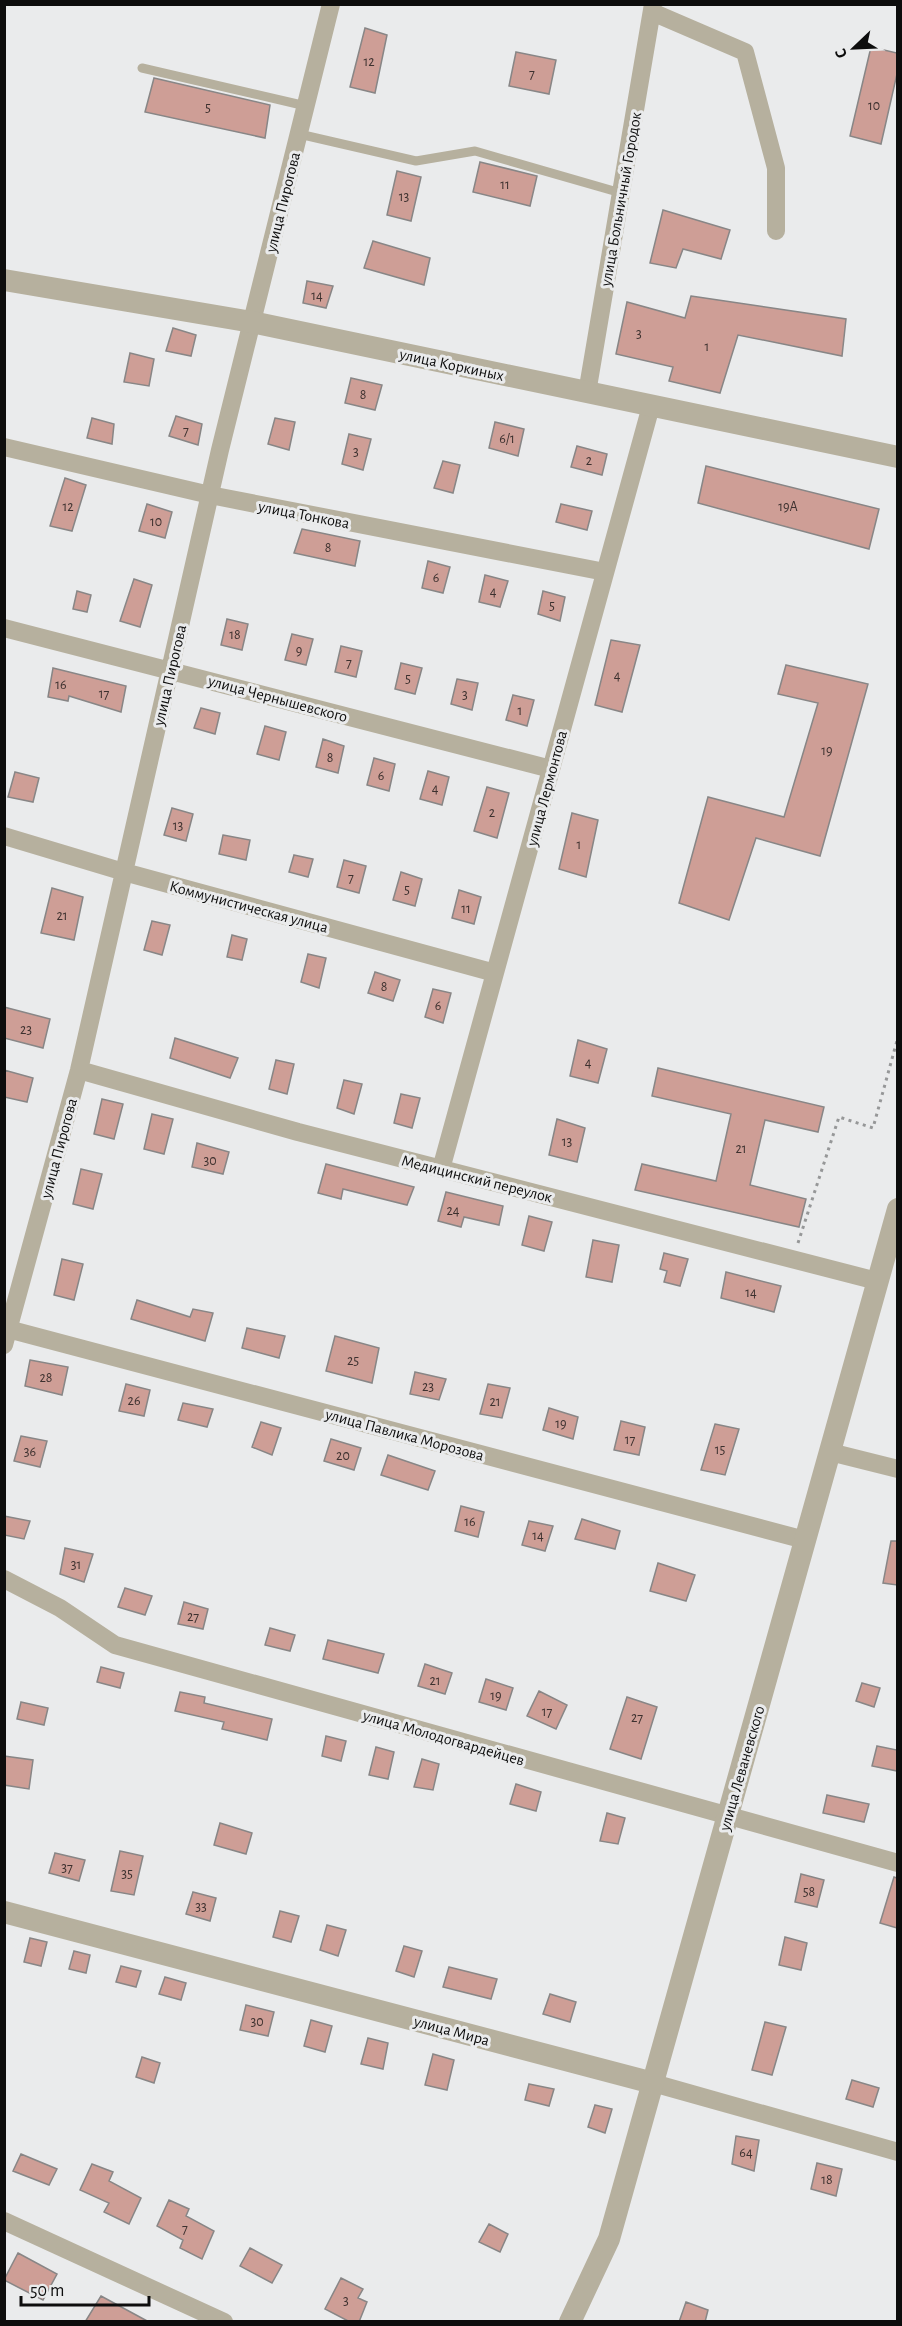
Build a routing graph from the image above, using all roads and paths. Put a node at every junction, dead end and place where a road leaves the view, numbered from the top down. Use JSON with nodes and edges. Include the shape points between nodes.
{"nodes":[{"id":1,"x":332,"y":4,"type":"edge"},
{"id":2,"x":652,"y":8,"type":"edge"},
{"id":3,"x":142,"y":68,"type":"dead end"},
{"id":4,"x":306,"y":106,"type":"junction"},
{"id":5,"x":299,"y":134,"type":"junction"},
{"id":6,"x":621,"y":193,"type":"junction"},
{"id":7,"x":776,"y":231,"type":"dead end"},
{"id":8,"x":4,"y":280,"type":"edge"},
{"id":9,"x":252,"y":322,"type":"junction"},
{"id":10,"x":587,"y":393,"type":"junction"},
{"id":11,"x":651,"y":406,"type":"junction"},
{"id":12,"x":4,"y":447,"type":"edge"},
{"id":13,"x":897,"y":457,"type":"edge"},
{"id":14,"x":210,"y":495,"type":"junction"},
{"id":15,"x":605,"y":572,"type":"junction"},
{"id":16,"x":4,"y":628,"type":"edge"},
{"id":17,"x":170,"y":670,"type":"junction"},
{"id":18,"x":551,"y":769,"type":"junction"},
{"id":19,"x":4,"y":836,"type":"edge"},
{"id":20,"x":124,"y":872,"type":"junction"},
{"id":21,"x":495,"y":973,"type":"junction"},
{"id":22,"x":897,"y":1037,"type":"edge"},
{"id":23,"x":79,"y":1070,"type":"junction"},
{"id":24,"x":441,"y":1169,"type":"junction"},
{"id":25,"x":897,"y":1209,"type":"edge"},
{"id":26,"x":792,"y":1260,"type":"junction"},
{"id":27,"x":877,"y":1281,"type":"junction"},
{"id":28,"x":6,"y":1334,"type":"edge"},
{"id":29,"x":830,"y":1452,"type":"junction"},
{"id":30,"x":897,"y":1469,"type":"edge"},
{"id":31,"x":805,"y":1540,"type":"junction"},
{"id":32,"x":4,"y":1579,"type":"edge"},
{"id":33,"x":728,"y":1816,"type":"junction"},
{"id":34,"x":897,"y":1863,"type":"edge"},
{"id":35,"x":4,"y":1912,"type":"edge"},
{"id":36,"x":653,"y":2083,"type":"junction"},
{"id":37,"x":897,"y":2152,"type":"edge"},
{"id":38,"x":4,"y":2222,"type":"edge"},
{"id":39,"x":224,"y":2322,"type":"edge"},
{"id":40,"x":570,"y":2322,"type":"edge"}],
"edges":[{"from":1,"to":4,"type":"street","name":"улица Пирогова"},
{"from":2,"to":6,"type":"street","name":"улица Больничный Городок"},
{"from":2,"to":7,"type":"street","via":[[745,52],[776,168]]},
{"from":3,"to":4,"type":"lane"},
{"from":4,"to":5,"type":"street","name":"улица Пирогова"},
{"from":5,"to":6,"type":"lane","via":[[416,161],[475,152]]},
{"from":5,"to":9,"type":"street","name":"улица Пирогова"},
{"from":6,"to":10,"type":"street","name":"улица Больничный Городок"},
{"from":8,"to":9,"type":"street","name":"улица Коркиных"},
{"from":9,"to":10,"type":"street","name":"улица Коркиных"},
{"from":9,"to":14,"type":"street","name":"улица Пирогова"},
{"from":10,"to":11,"type":"street","name":"улица Коркиных"},
{"from":11,"to":13,"type":"street","name":"улица Коркиных"},
{"from":11,"to":15,"type":"street","name":"улица Лермонтова"},
{"from":12,"to":14,"type":"street","name":"улица Тонкова"},
{"from":14,"to":15,"type":"street","name":"улица Тонкова"},
{"from":14,"to":17,"type":"street","name":"улица Пирогова"},
{"from":15,"to":18,"type":"street","name":"улица Лермонтова"},
{"from":16,"to":17,"type":"street","name":"улица Чернышевского"},
{"from":17,"to":18,"type":"street","name":"улица Чернышевского"},
{"from":17,"to":20,"type":"street","name":"улица Пирогова"},
{"from":18,"to":21,"type":"street","name":"улица Лермонтова"},
{"from":19,"to":20,"type":"street","name":"Коммунистическая улица"},
{"from":20,"to":21,"type":"street","name":"Коммунистическая улица"},
{"from":20,"to":23,"type":"street","name":"улица Пирогова"},
{"from":21,"to":24,"type":"street","name":"улица Лермонтова"},
{"from":22,"to":26,"type":"path","via":[[873,1128],[839,1117]]},
{"from":23,"to":24,"type":"street","name":"Медицинский переулок"},
{"from":23,"to":28,"type":"street","name":"улица Пирогова"},
{"from":24,"to":26,"type":"street","name":"Медицинский переулок"},
{"from":25,"to":27,"type":"street","name":"улица Леваневского"},
{"from":26,"to":27,"type":"street","name":"Медицинский переулок"},
{"from":27,"to":29,"type":"street","name":"улица Леваневского"},
{"from":28,"to":31,"type":"street","name":"улица Павлика Морозова"},
{"from":29,"to":30,"type":"street"},
{"from":29,"to":31,"type":"street","name":"улица Леваневского"},
{"from":31,"to":33,"type":"street","name":"улица Леваневского"},
{"from":32,"to":33,"type":"street","name":"улица Молодогвардейцев","via":[[60,1608],[115,1645]]},
{"from":33,"to":34,"type":"street","name":"улица Молодогвардейцев"},
{"from":33,"to":36,"type":"street","name":"улица Леваневского"},
{"from":35,"to":36,"type":"street","name":"улица Мира"},
{"from":36,"to":37,"type":"street","name":"улица Мира"},
{"from":36,"to":40,"type":"street","name":"улица Леваневского","via":[[609,2239]]},
{"from":38,"to":39,"type":"street"}]}
